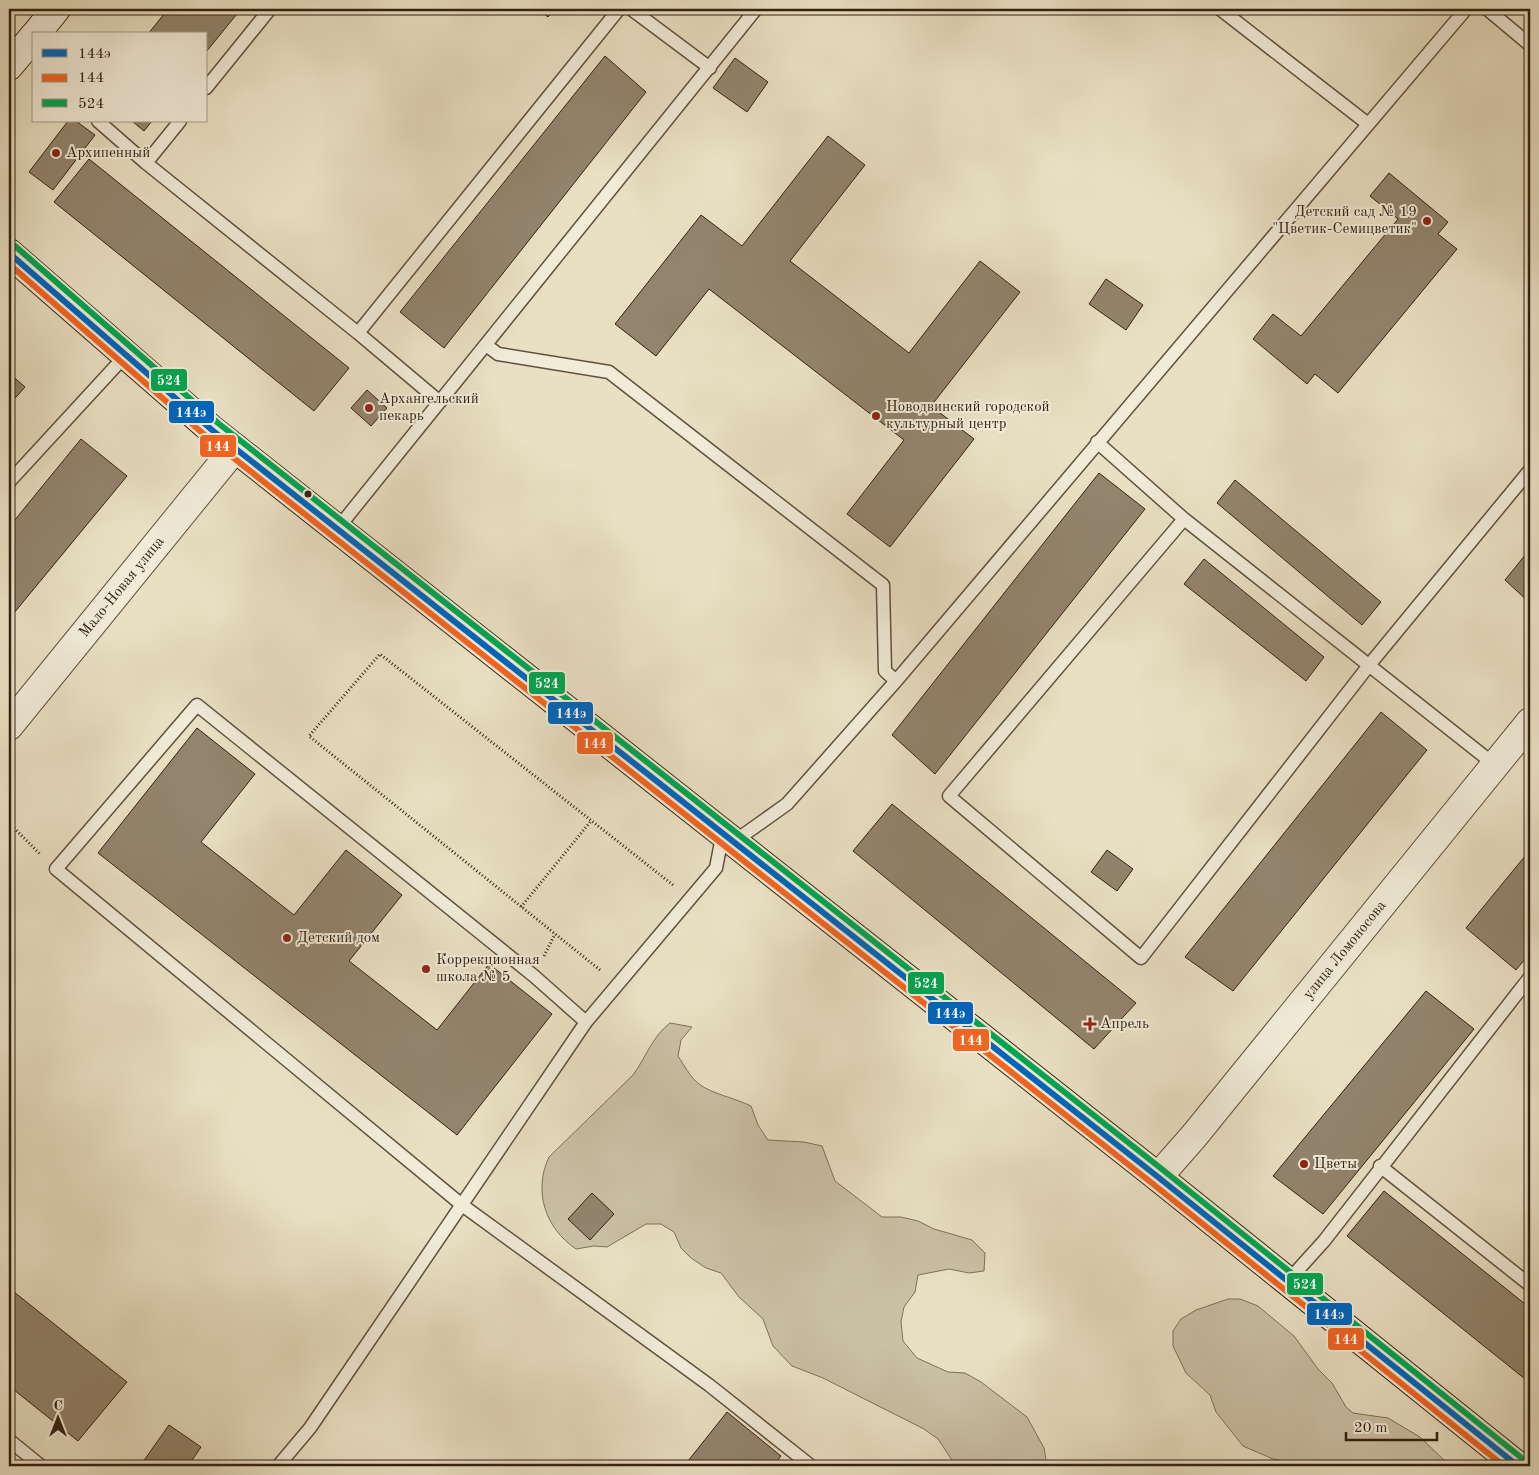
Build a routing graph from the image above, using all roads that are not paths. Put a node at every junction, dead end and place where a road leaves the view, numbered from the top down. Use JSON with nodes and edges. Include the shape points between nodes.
{"nodes":[{"id":1,"x":56,"y":9,"type":"edge"},
{"id":2,"x":270,"y":9,"type":"edge"},
{"id":3,"x":619,"y":9,"type":"edge"},
{"id":4,"x":631,"y":9,"type":"edge"},
{"id":5,"x":756,"y":9,"type":"edge"},
{"id":6,"x":1220,"y":9,"type":"edge"},
{"id":7,"x":1466,"y":9,"type":"edge"},
{"id":8,"x":1487,"y":9,"type":"edge"},
{"id":9,"x":39,"y":32,"type":"edge"},
{"id":10,"x":1530,"y":45,"type":"edge"},
{"id":11,"x":710,"y":68,"type":"junction"},
{"id":12,"x":208,"y":86,"type":"edge"},
{"id":13,"x":99,"y":122,"type":"edge"},
{"id":14,"x":179,"y":122,"type":"edge"},
{"id":15,"x":1368,"y":124,"type":"junction"},
{"id":16,"x":146,"y":163,"type":"junction"},
{"id":17,"x":9,"y":253,"type":"edge"},
{"id":18,"x":358,"y":333,"type":"junction"},
{"id":19,"x":486,"y":346,"type":"junction"},
{"id":20,"x":125,"y":356,"type":"junction"},
{"id":21,"x":440,"y":402,"type":"junction"},
{"id":22,"x":1097,"y":442,"type":"junction"},
{"id":23,"x":235,"y":448,"type":"junction"},
{"id":24,"x":1530,"y":470,"type":"edge"},
{"id":25,"x":9,"y":482,"type":"edge"},
{"id":26,"x":1184,"y":518,"type":"junction"},
{"id":27,"x":338,"y":528,"type":"junction"},
{"id":28,"x":1370,"y":664,"type":"junction"},
{"id":29,"x":896,"y":681,"type":"junction"},
{"id":30,"x":1530,"y":722,"type":"edge"},
{"id":31,"x":9,"y":726,"type":"edge"},
{"id":32,"x":1495,"y":765,"type":"junction"},
{"id":33,"x":729,"y":837,"type":"junction"},
{"id":34,"x":1530,"y":977,"type":"edge"},
{"id":35,"x":586,"y":1022,"type":"junction"},
{"id":36,"x":1380,"y":1166,"type":"junction"},
{"id":37,"x":1158,"y":1177,"type":"junction"},
{"id":38,"x":462,"y":1205,"type":"junction"},
{"id":39,"x":1287,"y":1282,"type":"junction"},
{"id":40,"x":1530,"y":1285,"type":"edge"},
{"id":41,"x":9,"y":1440,"type":"edge"},
{"id":42,"x":41,"y":1466,"type":"edge"},
{"id":43,"x":278,"y":1466,"type":"edge"},
{"id":44,"x":811,"y":1466,"type":"edge"},
{"id":45,"x":1518,"y":1466,"type":"edge"}],
"edges":[{"from":1,"to":9,"type":"street"},
{"from":2,"to":12,"type":"lane"},
{"from":3,"to":18,"type":"lane"},
{"from":4,"to":11,"type":"lane"},
{"from":5,"to":11,"type":"lane"},
{"from":6,"to":15,"type":"lane"},
{"from":7,"to":15,"type":"lane"},
{"from":8,"to":10,"type":"lane"},
{"from":11,"to":19,"type":"lane"},
{"from":13,"to":16,"type":"lane"},
{"from":14,"to":16,"type":"lane"},
{"from":15,"to":22,"type":"lane"},
{"from":16,"to":18,"type":"lane"},
{"from":17,"to":20,"type":"main road"},
{"from":18,"to":21,"type":"lane"},
{"from":19,"to":21,"type":"lane"},
{"from":19,"to":29,"type":"lane","via":[[498,354],[609,372],[883,585],[885,671]]},
{"from":20,"to":23,"type":"main road"},
{"from":20,"to":25,"type":"lane"},
{"from":21,"to":27,"type":"lane"},
{"from":22,"to":26,"type":"lane"},
{"from":22,"to":29,"type":"lane"},
{"from":23,"to":27,"type":"main road"},
{"from":23,"to":31,"type":"street","name":"Мало-Новая улица"},
{"from":24,"to":28,"type":"lane"},
{"from":26,"to":28,"type":"lane"},
{"from":26,"to":28,"type":"lane","via":[[949,796],[1141,958]]},
{"from":27,"to":33,"type":"main road"},
{"from":28,"to":32,"type":"lane"},
{"from":29,"to":33,"type":"lane","via":[[787,804]]},
{"from":30,"to":32,"type":"street","name":"улица Ломоносова"},
{"from":32,"to":37,"type":"street","name":"улица Ломоносова"},
{"from":33,"to":35,"type":"lane","via":[[716,868]]},
{"from":33,"to":37,"type":"main road"},
{"from":34,"to":36,"type":"lane"},
{"from":35,"to":38,"type":"lane"},
{"from":35,"to":38,"type":"lane","via":[[534,976],[197,705],[56,869]]},
{"from":36,"to":39,"type":"lane","via":[[1324,1241]]},
{"from":36,"to":40,"type":"lane"},
{"from":37,"to":39,"type":"main road"},
{"from":38,"to":43,"type":"lane","via":[[310,1428]]},
{"from":38,"to":44,"type":"lane","via":[[709,1385]]},
{"from":39,"to":45,"type":"main road"},
{"from":41,"to":42,"type":"lane"}]}
